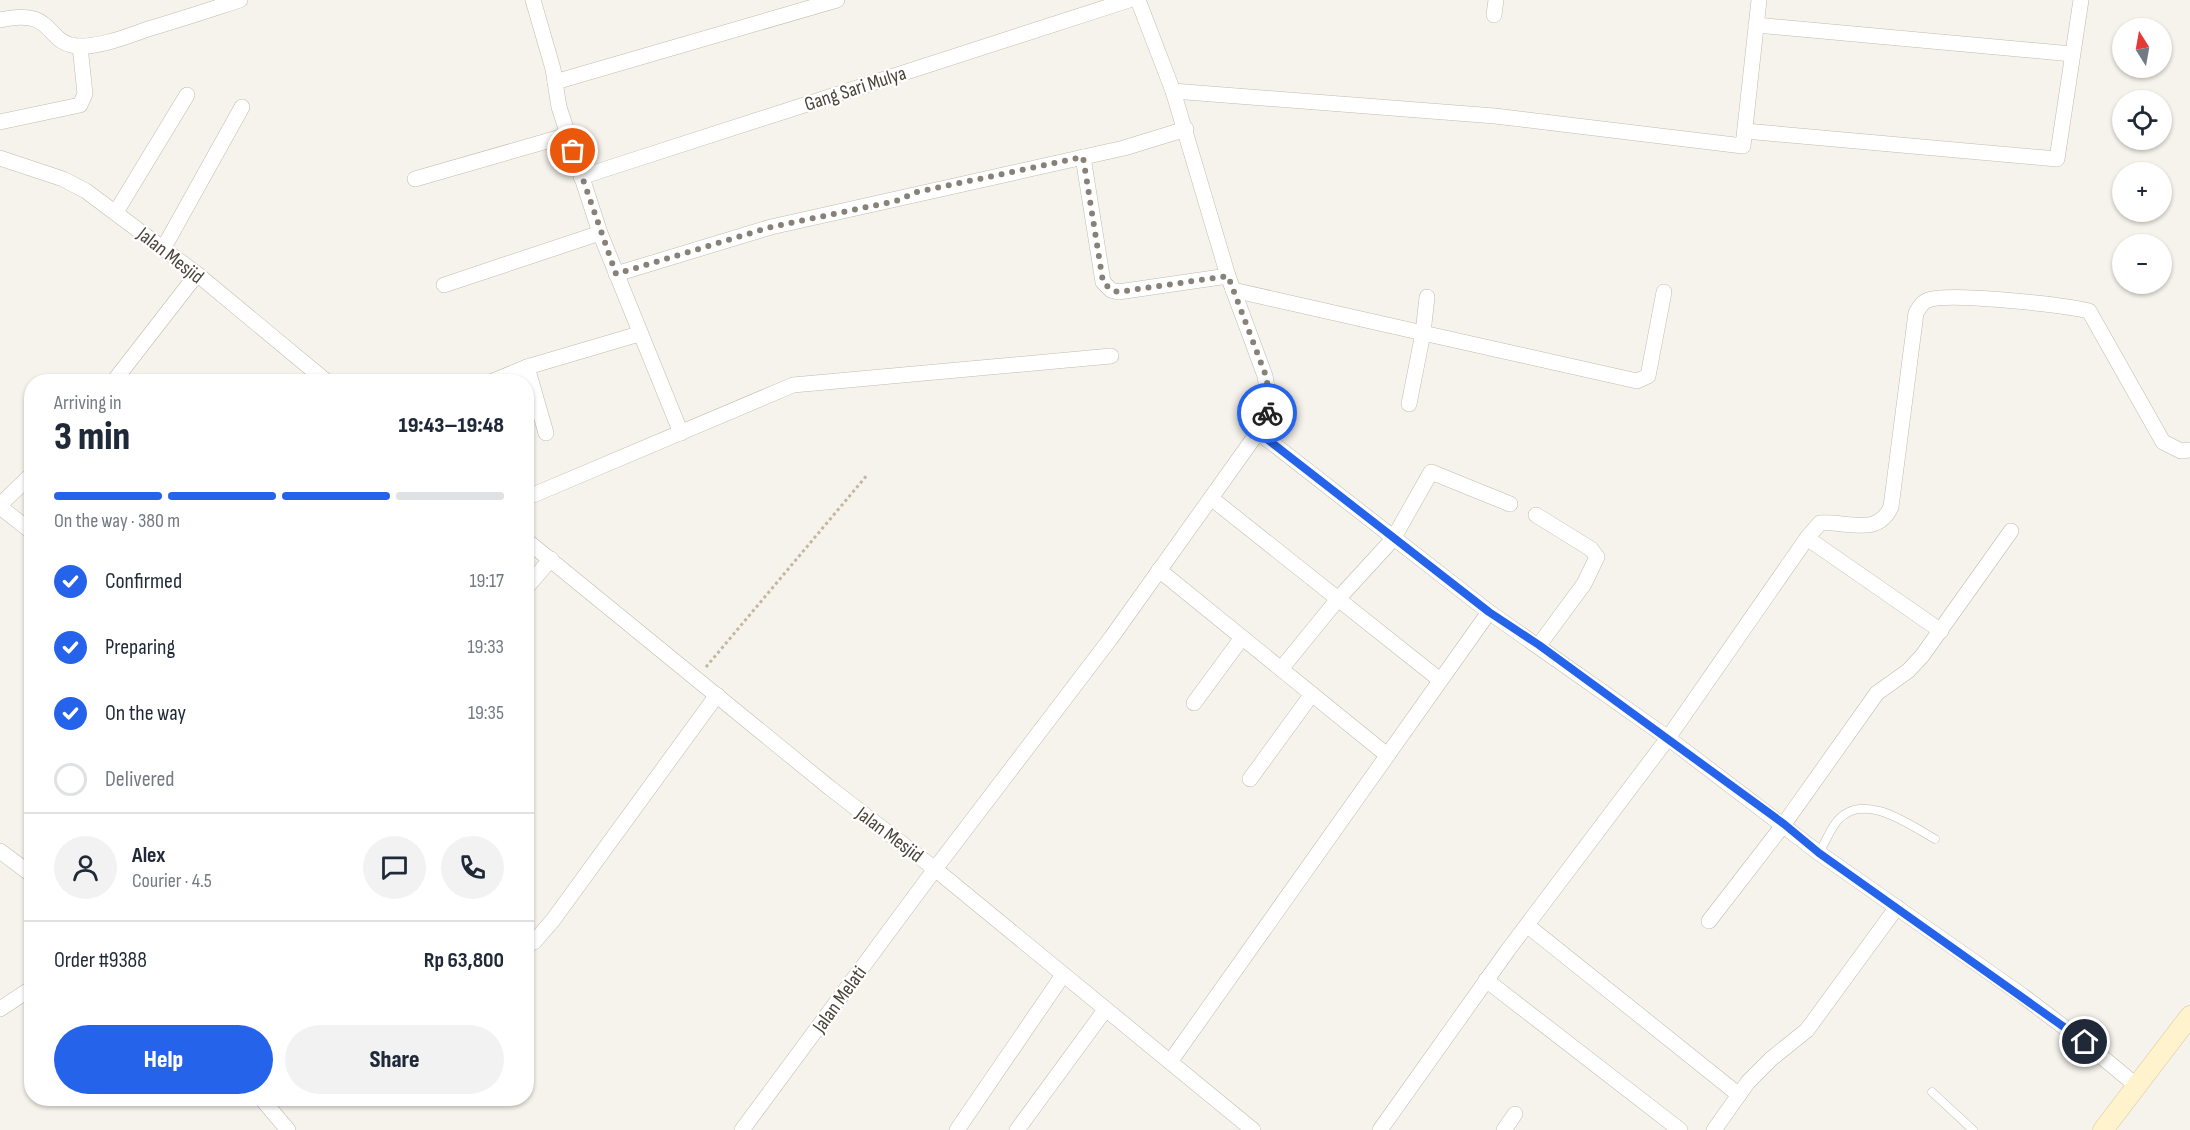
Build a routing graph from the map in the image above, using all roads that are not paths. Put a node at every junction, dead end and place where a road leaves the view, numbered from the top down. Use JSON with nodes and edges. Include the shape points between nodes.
{"nodes":[{"id":1,"x":240,"y":0,"type":"edge"},
{"id":2,"x":533,"y":0,"type":"edge"},
{"id":3,"x":837,"y":0,"type":"edge"},
{"id":4,"x":1129,"y":0,"type":"edge"},
{"id":5,"x":1138,"y":0,"type":"edge"},
{"id":6,"x":1760,"y":0,"type":"edge"},
{"id":7,"x":2081,"y":0,"type":"edge"},
{"id":8,"x":0,"y":20,"type":"edge"},
{"id":9,"x":1756,"y":25,"type":"junction"},
{"id":10,"x":80,"y":46,"type":"junction"},
{"id":11,"x":2072,"y":54,"type":"junction"},
{"id":12,"x":555,"y":82,"type":"junction"},
{"id":13,"x":1173,"y":91,"type":"junction"},
{"id":14,"x":187,"y":94,"type":"dead end"},
{"id":15,"x":242,"y":107,"type":"dead end"},
{"id":16,"x":0,"y":122,"type":"edge"},
{"id":17,"x":1186,"y":129,"type":"junction"},
{"id":18,"x":1745,"y":131,"type":"junction"},
{"id":19,"x":568,"y":135,"type":"junction"},
{"id":20,"x":1083,"y":157,"type":"junction"},
{"id":21,"x":0,"y":158,"type":"edge"},
{"id":22,"x":581,"y":177,"type":"junction"},
{"id":23,"x":415,"y":178,"type":"dead end"},
{"id":24,"x":116,"y":212,"type":"junction"},
{"id":25,"x":600,"y":233,"type":"junction"},
{"id":26,"x":164,"y":249,"type":"junction"},
{"id":27,"x":197,"y":274,"type":"junction"},
{"id":28,"x":616,"y":274,"type":"junction"},
{"id":29,"x":1231,"y":283,"type":"junction"},
{"id":30,"x":444,"y":285,"type":"dead end"},
{"id":31,"x":1664,"y":292,"type":"dead end"},
{"id":32,"x":1426,"y":297,"type":"dead end"},
{"id":33,"x":1423,"y":333,"type":"junction"},
{"id":34,"x":639,"y":334,"type":"junction"},
{"id":35,"x":1111,"y":356,"type":"dead end"},
{"id":36,"x":528,"y":367,"type":"junction"},
{"id":37,"x":119,"y":374,"type":"edge"},
{"id":38,"x":318,"y":374,"type":"edge"},
{"id":39,"x":510,"y":374,"type":"edge"},
{"id":40,"x":530,"y":374,"type":"edge"},
{"id":41,"x":534,"y":389,"type":"edge"},
{"id":42,"x":1409,"y":404,"type":"dead end"},
{"id":43,"x":1258,"y":432,"type":"junction"},
{"id":44,"x":546,"y":433,"type":"dead end"},
{"id":45,"x":681,"y":433,"type":"junction"},
{"id":46,"x":2190,"y":450,"type":"edge"},
{"id":47,"x":24,"y":482,"type":"edge"},
{"id":48,"x":534,"y":495,"type":"edge"},
{"id":49,"x":1211,"y":498,"type":"junction"},
{"id":50,"x":1510,"y":504,"type":"dead end"},
{"id":51,"x":0,"y":506,"type":"edge"},
{"id":52,"x":1536,"y":515,"type":"dead end"},
{"id":53,"x":24,"y":526,"type":"edge"},
{"id":54,"x":2011,"y":531,"type":"dead end"},
{"id":55,"x":1807,"y":538,"type":"junction"},
{"id":56,"x":1393,"y":539,"type":"junction"},
{"id":57,"x":534,"y":546,"type":"edge"},
{"id":58,"x":551,"y":559,"type":"junction"},
{"id":59,"x":1159,"y":570,"type":"junction"},
{"id":60,"x":534,"y":579,"type":"edge"},
{"id":61,"x":1338,"y":599,"type":"junction"},
{"id":62,"x":1489,"y":612,"type":"junction"},
{"id":63,"x":1941,"y":631,"type":"junction"},
{"id":64,"x":1240,"y":639,"type":"junction"},
{"id":65,"x":1539,"y":645,"type":"junction"},
{"id":66,"x":1281,"y":669,"type":"junction"},
{"id":67,"x":1440,"y":680,"type":"junction"},
{"id":68,"x":1312,"y":694,"type":"junction"},
{"id":69,"x":717,"y":695,"type":"junction"},
{"id":70,"x":1194,"y":703,"type":"dead end"},
{"id":71,"x":1668,"y":738,"type":"junction"},
{"id":72,"x":1387,"y":755,"type":"junction"},
{"id":73,"x":1250,"y":779,"type":"dead end"},
{"id":74,"x":1784,"y":824,"type":"junction"},
{"id":75,"x":1935,"y":839,"type":"dead end"},
{"id":76,"x":0,"y":851,"type":"edge"},
{"id":77,"x":1819,"y":853,"type":"junction"},
{"id":78,"x":935,"y":868,"type":"junction"},
{"id":79,"x":24,"y":869,"type":"edge"},
{"id":80,"x":1897,"y":906,"type":"junction"},
{"id":81,"x":1708,"y":921,"type":"dead end"},
{"id":82,"x":1528,"y":926,"type":"junction"},
{"id":83,"x":534,"y":942,"type":"edge"},
{"id":84,"x":1063,"y":975,"type":"junction"},
{"id":85,"x":1486,"y":980,"type":"junction"},
{"id":86,"x":24,"y":993,"type":"edge"},
{"id":87,"x":0,"y":1009,"type":"edge"},
{"id":88,"x":1105,"y":1010,"type":"junction"},
{"id":89,"x":2190,"y":1016,"type":"edge"},
{"id":90,"x":1170,"y":1062,"type":"junction"},
{"id":91,"x":2137,"y":1086,"type":"junction"},
{"id":92,"x":1932,"y":1092,"type":"dead end"},
{"id":93,"x":1739,"y":1095,"type":"junction"},
{"id":94,"x":268,"y":1106,"type":"edge"},
{"id":95,"x":1515,"y":1114,"type":"dead end"},
{"id":96,"x":288,"y":1130,"type":"edge"},
{"id":97,"x":742,"y":1130,"type":"edge"},
{"id":98,"x":957,"y":1130,"type":"edge"},
{"id":99,"x":1017,"y":1130,"type":"edge"},
{"id":100,"x":1253,"y":1130,"type":"edge"},
{"id":101,"x":1380,"y":1130,"type":"edge"},
{"id":102,"x":1504,"y":1130,"type":"edge"},
{"id":103,"x":1680,"y":1130,"type":"edge"},
{"id":104,"x":1714,"y":1130,"type":"edge"},
{"id":105,"x":1973,"y":1130,"type":"edge"},
{"id":106,"x":2103,"y":1130,"type":"edge"}],
"edges":[{"from":1,"to":10,"type":"street","via":[[106,43]]},
{"from":2,"to":12,"type":"street"},
{"from":3,"to":12,"type":"street"},
{"from":4,"to":22,"type":"street","name":"Gang Sari Mulya"},
{"from":5,"to":13,"type":"street","name":"Jalan Melati"},
{"from":6,"to":9,"type":"street"},
{"from":7,"to":11,"type":"street"},
{"from":8,"to":10,"type":"street","via":[[35,18],[69,45]]},
{"from":9,"to":11,"type":"street"},
{"from":9,"to":18,"type":"street"},
{"from":10,"to":16,"type":"street","via":[[85,94],[80,105]]},
{"from":11,"to":18,"type":"street","via":[[2057,159]]},
{"from":12,"to":19,"type":"street"},
{"from":13,"to":17,"type":"street","name":"Jalan Melati"},
{"from":13,"to":18,"type":"street","via":[[1495,116],[1743,146]]},
{"from":14,"to":24,"type":"street"},
{"from":15,"to":26,"type":"street"},
{"from":17,"to":20,"type":"street"},
{"from":17,"to":29,"type":"street","name":"Jalan Melati"},
{"from":19,"to":22,"type":"street"},
{"from":19,"to":23,"type":"street"},
{"from":20,"to":28,"type":"street","via":[[782,225]]},
{"from":20,"to":29,"type":"street","via":[[1106,286],[1118,292]]},
{"from":21,"to":24,"type":"street","name":"Jalan Mesjid","via":[[63,179]]},
{"from":22,"to":25,"type":"street"},
{"from":24,"to":26,"type":"street","name":"Jalan Mesjid"},
{"from":25,"to":28,"type":"street"},
{"from":25,"to":30,"type":"street"},
{"from":26,"to":27,"type":"street","name":"Jalan Mesjid"},
{"from":27,"to":37,"type":"street"},
{"from":27,"to":38,"type":"street","name":"Jalan Mesjid"},
{"from":28,"to":34,"type":"street"},
{"from":29,"to":33,"type":"street"},
{"from":29,"to":43,"type":"street","name":"Jalan Melati","via":[[1269,394],[1268,411]]},
{"from":31,"to":33,"type":"street","via":[[1648,376],[1638,381]]},
{"from":32,"to":33,"type":"street"},
{"from":33,"to":42,"type":"street"},
{"from":34,"to":36,"type":"street"},
{"from":34,"to":45,"type":"street"},
{"from":35,"to":45,"type":"street","via":[[792,385]]},
{"from":36,"to":39,"type":"street"},
{"from":36,"to":40,"type":"street"},
{"from":41,"to":44,"type":"street"},
{"from":43,"to":49,"type":"street","name":"Jalan Melati"},
{"from":43,"to":56,"type":"street"},
{"from":45,"to":48,"type":"street"},
{"from":46,"to":55,"type":"street","via":[[2181,451],[2163,442],[2089,311],[2056,305],[1929,299],[1916,313],[1891,507],[1885,519],[1875,525],[1820,523]]},
{"from":47,"to":51,"type":"street"},
{"from":49,"to":59,"type":"street","name":"Jalan Melati"},
{"from":49,"to":61,"type":"street"},
{"from":50,"to":56,"type":"street","via":[[1425,469]]},
{"from":51,"to":53,"type":"street"},
{"from":52,"to":65,"type":"street","via":[[1598,557],[1584,584]]},
{"from":54,"to":63,"type":"street"},
{"from":55,"to":63,"type":"street"},
{"from":55,"to":71,"type":"street"},
{"from":56,"to":61,"type":"street"},
{"from":56,"to":62,"type":"street"},
{"from":57,"to":58,"type":"street","name":"Jalan Mesjid"},
{"from":58,"to":60,"type":"street"},
{"from":58,"to":69,"type":"street","name":"Jalan Mesjid"},
{"from":59,"to":64,"type":"street"},
{"from":59,"to":78,"type":"street","name":"Jalan Melati"},
{"from":61,"to":66,"type":"street"},
{"from":61,"to":67,"type":"street"},
{"from":62,"to":65,"type":"street"},
{"from":62,"to":67,"type":"street"},
{"from":63,"to":74,"type":"street","via":[[1908,671],[1877,693]]},
{"from":64,"to":66,"type":"street"},
{"from":64,"to":70,"type":"street"},
{"from":65,"to":71,"type":"street"},
{"from":66,"to":68,"type":"street"},
{"from":67,"to":72,"type":"street"},
{"from":68,"to":72,"type":"street"},
{"from":68,"to":73,"type":"street"},
{"from":69,"to":78,"type":"street","name":"Jalan Mesjid"},
{"from":69,"to":83,"type":"street"},
{"from":71,"to":74,"type":"street"},
{"from":71,"to":82,"type":"street"},
{"from":72,"to":90,"type":"street"},
{"from":74,"to":77,"type":"street"},
{"from":74,"to":81,"type":"street"},
{"from":75,"to":77,"type":"lane","via":[[1893,816],[1852,810],[1838,820]]},
{"from":76,"to":79,"type":"street"},
{"from":77,"to":80,"type":"street"},
{"from":78,"to":84,"type":"street","name":"Jalan Mesjid"},
{"from":78,"to":97,"type":"street","name":"Jalan Melati"},
{"from":80,"to":91,"type":"street","via":[[2085,1042]]},
{"from":80,"to":93,"type":"street","via":[[1807,1030],[1771,1059]]},
{"from":82,"to":85,"type":"street"},
{"from":82,"to":93,"type":"street"},
{"from":84,"to":88,"type":"street","name":"Jalan Mesjid"},
{"from":84,"to":98,"type":"street"},
{"from":85,"to":101,"type":"street"},
{"from":85,"to":103,"type":"street"},
{"from":86,"to":87,"type":"street"},
{"from":88,"to":90,"type":"street","name":"Jalan Mesjid"},
{"from":88,"to":99,"type":"street"},
{"from":89,"to":91,"type":"main road"},
{"from":90,"to":100,"type":"street","name":"Jalan Mesjid"},
{"from":91,"to":106,"type":"main road"},
{"from":92,"to":105,"type":"lane"},
{"from":93,"to":104,"type":"street"},
{"from":94,"to":96,"type":"street"},
{"from":95,"to":102,"type":"street"}]}
